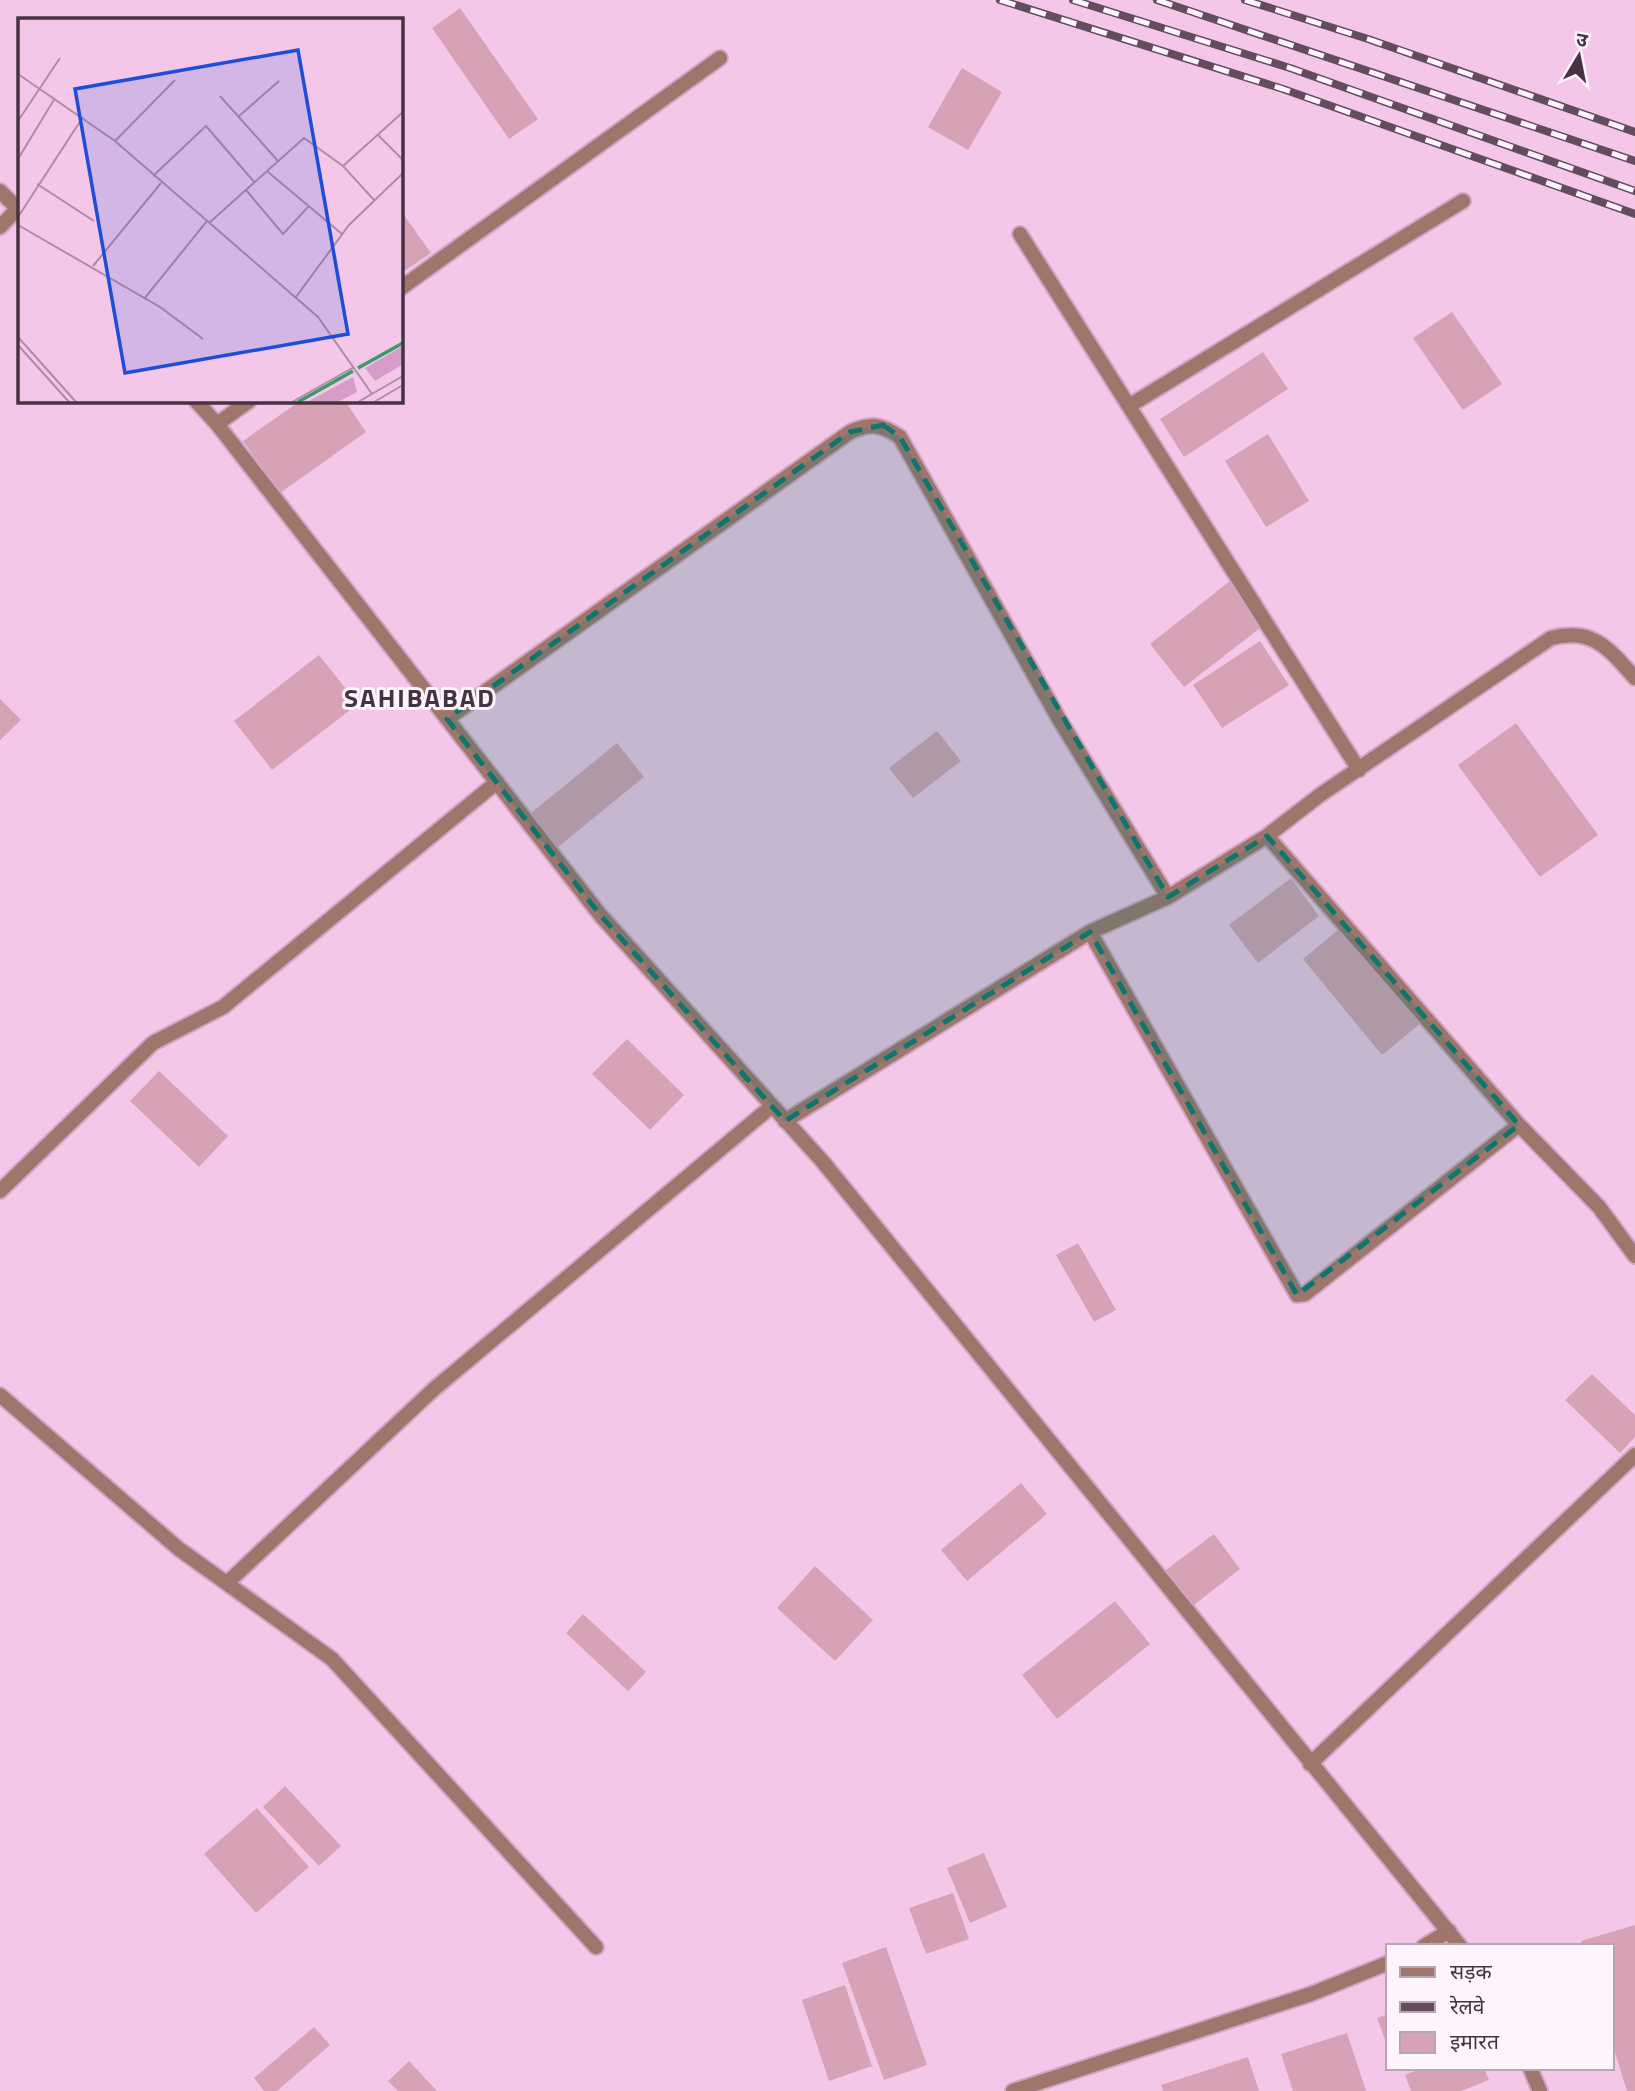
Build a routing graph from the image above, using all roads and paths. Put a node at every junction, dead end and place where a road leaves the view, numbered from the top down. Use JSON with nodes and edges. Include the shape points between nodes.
{"nodes":[{"id":1,"x":720,"y":58,"type":"dead end"},
{"id":2,"x":0,"y":191,"type":"edge"},
{"id":3,"x":1463,"y":201,"type":"dead end"},
{"id":4,"x":18,"y":208,"type":"edge"},
{"id":5,"x":18,"y":210,"type":"edge"},
{"id":6,"x":0,"y":227,"type":"edge"},
{"id":7,"x":1020,"y":234,"type":"dead end"},
{"id":8,"x":402,"y":287,"type":"edge"},
{"id":9,"x":197,"y":402,"type":"edge"},
{"id":10,"x":248,"y":402,"type":"edge"},
{"id":11,"x":1129,"y":406,"type":"junction"},
{"id":12,"x":217,"y":424,"type":"junction"},
{"id":13,"x":1635,"y":678,"type":"edge"},
{"id":14,"x":447,"y":719,"type":"junction"},
{"id":15,"x":1359,"y":770,"type":"junction"},
{"id":16,"x":497,"y":782,"type":"junction"},
{"id":17,"x":1267,"y":836,"type":"junction"},
{"id":18,"x":1168,"y":897,"type":"junction"},
{"id":19,"x":1090,"y":932,"type":"junction"},
{"id":20,"x":772,"y":1106,"type":"junction"},
{"id":21,"x":785,"y":1121,"type":"junction"},
{"id":22,"x":1519,"y":1125,"type":"junction"},
{"id":23,"x":0,"y":1191,"type":"edge"},
{"id":24,"x":1635,"y":1256,"type":"edge"},
{"id":25,"x":0,"y":1395,"type":"edge"},
{"id":26,"x":1635,"y":1455,"type":"edge"},
{"id":27,"x":227,"y":1583,"type":"junction"},
{"id":28,"x":1310,"y":1764,"type":"junction"},
{"id":29,"x":1449,"y":1931,"type":"junction"},
{"id":30,"x":1427,"y":1944,"type":"edge"},
{"id":31,"x":1459,"y":1944,"type":"edge"},
{"id":32,"x":596,"y":1947,"type":"dead end"},
{"id":33,"x":1386,"y":1964,"type":"edge"},
{"id":34,"x":1531,"y":2070,"type":"edge"},
{"id":35,"x":1013,"y":2091,"type":"edge"},
{"id":36,"x":1540,"y":2091,"type":"edge"}],
"edges":[{"from":1,"to":8,"type":"street"},
{"from":2,"to":4,"type":"street"},
{"from":3,"to":11,"type":"street"},
{"from":5,"to":6,"type":"street"},
{"from":7,"to":11,"type":"street"},
{"from":9,"to":12,"type":"street"},
{"from":10,"to":12,"type":"street"},
{"from":11,"to":15,"type":"street"},
{"from":12,"to":14,"type":"street"},
{"from":13,"to":15,"type":"street","via":[[1594,639],[1567,634],[1551,638]]},
{"from":14,"to":16,"type":"street"},
{"from":14,"to":18,"type":"street","via":[[850,432],[883,425],[900,437],[1059,719]]},
{"from":15,"to":17,"type":"street"},
{"from":16,"to":20,"type":"street","via":[[601,916]]},
{"from":16,"to":23,"type":"street","via":[[223,1007],[153,1043]]},
{"from":17,"to":18,"type":"street"},
{"from":17,"to":22,"type":"street"},
{"from":18,"to":19,"type":"street"},
{"from":19,"to":21,"type":"street"},
{"from":19,"to":22,"type":"street","via":[[1297,1295],[1305,1294]]},
{"from":20,"to":21,"type":"street"},
{"from":20,"to":27,"type":"street","via":[[435,1389]]},
{"from":21,"to":28,"type":"street","via":[[823,1162]]},
{"from":22,"to":24,"type":"street","via":[[1599,1207]]},
{"from":25,"to":27,"type":"street","via":[[179,1549]]},
{"from":26,"to":28,"type":"street"},
{"from":27,"to":32,"type":"street","via":[[332,1658]]},
{"from":28,"to":29,"type":"street"},
{"from":29,"to":30,"type":"street"},
{"from":29,"to":31,"type":"street"},
{"from":33,"to":35,"type":"street","via":[[1311,1994]]},
{"from":34,"to":36,"type":"street"}]}
